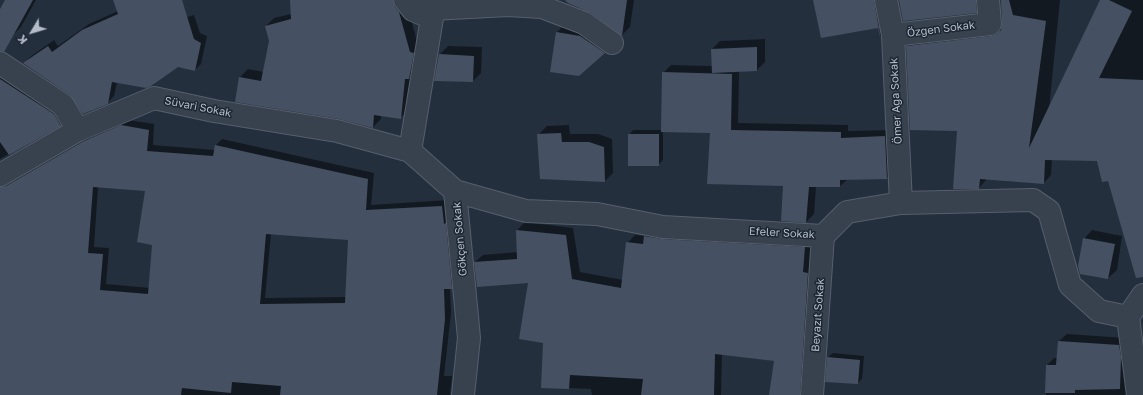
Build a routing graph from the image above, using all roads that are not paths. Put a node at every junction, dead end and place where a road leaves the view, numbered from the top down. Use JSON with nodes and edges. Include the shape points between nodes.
{"nodes":[{"id":1,"x":886,"y":0,"type":"edge"},
{"id":2,"x":988,"y":0,"type":"edge"},
{"id":3,"x":509,"y":2,"type":"edge"},
{"id":4,"x":409,"y":5,"type":"edge"},
{"id":5,"x":893,"y":35,"type":"junction"},
{"id":6,"x":612,"y":43,"type":"dead end"},
{"id":7,"x":0,"y":63,"type":"edge"},
{"id":8,"x":78,"y":130,"type":"junction"},
{"id":9,"x":410,"y":151,"type":"junction"},
{"id":10,"x":0,"y":175,"type":"edge"},
{"id":11,"x":455,"y":191,"type":"junction"},
{"id":12,"x":901,"y":203,"type":"junction"},
{"id":13,"x":823,"y":236,"type":"junction"},
{"id":14,"x":1143,"y":295,"type":"edge"},
{"id":15,"x":1128,"y":317,"type":"junction"},
{"id":16,"x":463,"y":395,"type":"edge"},
{"id":17,"x":812,"y":395,"type":"edge"},
{"id":18,"x":1138,"y":395,"type":"edge"}],
"edges":[{"from":1,"to":5,"type":"street","name":"Ömer Ağa Sokak"},
{"from":2,"to":5,"type":"street","name":"Özgen Sokak","via":[[990,24]]},
{"from":3,"to":4,"type":"street"},
{"from":3,"to":6,"type":"street","via":[[542,7],[584,23]]},
{"from":4,"to":9,"type":"street","via":[[432,18]]},
{"from":5,"to":12,"type":"street","name":"Ömer Ağa Sokak"},
{"from":7,"to":8,"type":"street","via":[[63,106]]},
{"from":8,"to":9,"type":"street","name":"Süvari Sokak","via":[[154,98],[214,111],[337,131]]},
{"from":8,"to":10,"type":"street","name":"Süvari Sokak"},
{"from":9,"to":11,"type":"street","name":"Gökçen Sokak"},
{"from":11,"to":13,"type":"street","name":"Efeler Sokak","via":[[526,211],[598,214],[663,227]]},
{"from":11,"to":16,"type":"street","name":"Gökçen Sokak","via":[[469,338]]},
{"from":12,"to":13,"type":"street","name":"Efeler Sokak","via":[[847,212]]},
{"from":12,"to":15,"type":"street","name":"Efeler Sokak","via":[[1033,200],[1049,211],[1070,285],[1099,310]]},
{"from":13,"to":17,"type":"street","name":"Beyazıt Sokak"},
{"from":14,"to":15,"type":"street"},
{"from":15,"to":18,"type":"street"}]}
